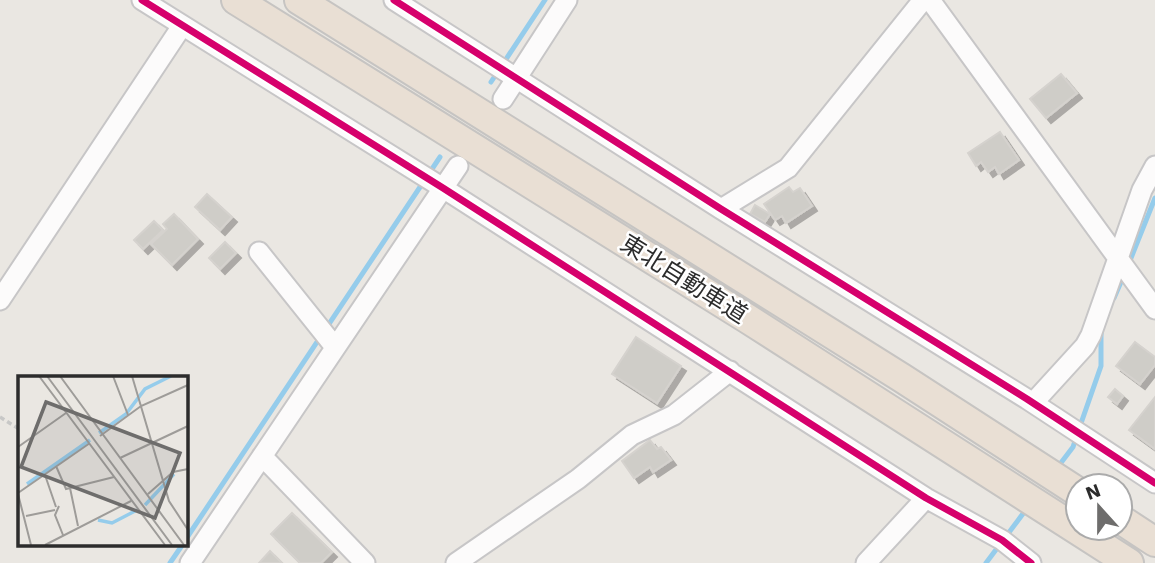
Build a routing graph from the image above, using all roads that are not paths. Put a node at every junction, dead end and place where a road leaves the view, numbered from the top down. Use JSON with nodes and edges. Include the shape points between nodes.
{"nodes":[{"id":1,"x":142,"y":0,"type":"edge"},
{"id":2,"x":236,"y":0,"type":"edge"},
{"id":3,"x":299,"y":0,"type":"edge"},
{"id":4,"x":394,"y":0,"type":"edge"},
{"id":5,"x":567,"y":0,"type":"edge"},
{"id":6,"x":923,"y":0,"type":"edge"},
{"id":7,"x":930,"y":0,"type":"edge"},
{"id":8,"x":182,"y":26,"type":"junction"},
{"id":9,"x":517,"y":79,"type":"junction"},
{"id":10,"x":503,"y":99,"type":"dead end"},
{"id":11,"x":458,"y":166,"type":"dead end"},
{"id":12,"x":1155,"y":166,"type":"edge"},
{"id":13,"x":443,"y":188,"type":"junction"},
{"id":14,"x":721,"y":209,"type":"junction"},
{"id":15,"x":259,"y":252,"type":"dead end"},
{"id":16,"x":1119,"y":261,"type":"junction"},
{"id":17,"x":0,"y":300,"type":"edge"},
{"id":18,"x":1155,"y":309,"type":"edge"},
{"id":19,"x":335,"y":347,"type":"junction"},
{"id":20,"x":730,"y":371,"type":"junction"},
{"id":21,"x":1033,"y":402,"type":"junction"},
{"id":22,"x":262,"y":456,"type":"junction"},
{"id":23,"x":1064,"y":483,"type":"edge"},
{"id":24,"x":1155,"y":483,"type":"edge"},
{"id":25,"x":926,"y":498,"type":"junction"},
{"id":26,"x":1134,"y":528,"type":"edge"},
{"id":27,"x":1155,"y":542,"type":"edge"},
{"id":28,"x":199,"y":559,"type":"edge"},
{"id":29,"x":365,"y":563,"type":"edge"},
{"id":30,"x":456,"y":563,"type":"edge"},
{"id":31,"x":866,"y":563,"type":"edge"},
{"id":32,"x":1031,"y":563,"type":"edge"},
{"id":33,"x":1129,"y":563,"type":"edge"}],
"edges":[{"from":1,"to":8,"type":"street"},
{"from":2,"to":33,"type":"highway","name":"東北自動車道"},
{"from":3,"to":23,"type":"highway","name":"東北自動車道"},
{"from":4,"to":9,"type":"street"},
{"from":5,"to":9,"type":"street"},
{"from":6,"to":14,"type":"street","via":[[789,168]]},
{"from":7,"to":16,"type":"street"},
{"from":8,"to":13,"type":"street"},
{"from":8,"to":17,"type":"street"},
{"from":9,"to":10,"type":"street"},
{"from":9,"to":14,"type":"street"},
{"from":11,"to":13,"type":"street"},
{"from":12,"to":16,"type":"street","via":[[1142,190]]},
{"from":13,"to":19,"type":"street"},
{"from":13,"to":20,"type":"street"},
{"from":14,"to":21,"type":"street"},
{"from":15,"to":19,"type":"street"},
{"from":16,"to":18,"type":"street"},
{"from":16,"to":21,"type":"street","via":[[1085,346]]},
{"from":19,"to":22,"type":"street"},
{"from":20,"to":25,"type":"street"},
{"from":20,"to":30,"type":"street","via":[[674,415],[632,435],[578,479]]},
{"from":21,"to":24,"type":"street"},
{"from":22,"to":28,"type":"street"},
{"from":22,"to":29,"type":"street"},
{"from":25,"to":31,"type":"street"},
{"from":25,"to":32,"type":"street","via":[[1002,540]]},
{"from":26,"to":27,"type":"highway"}]}
